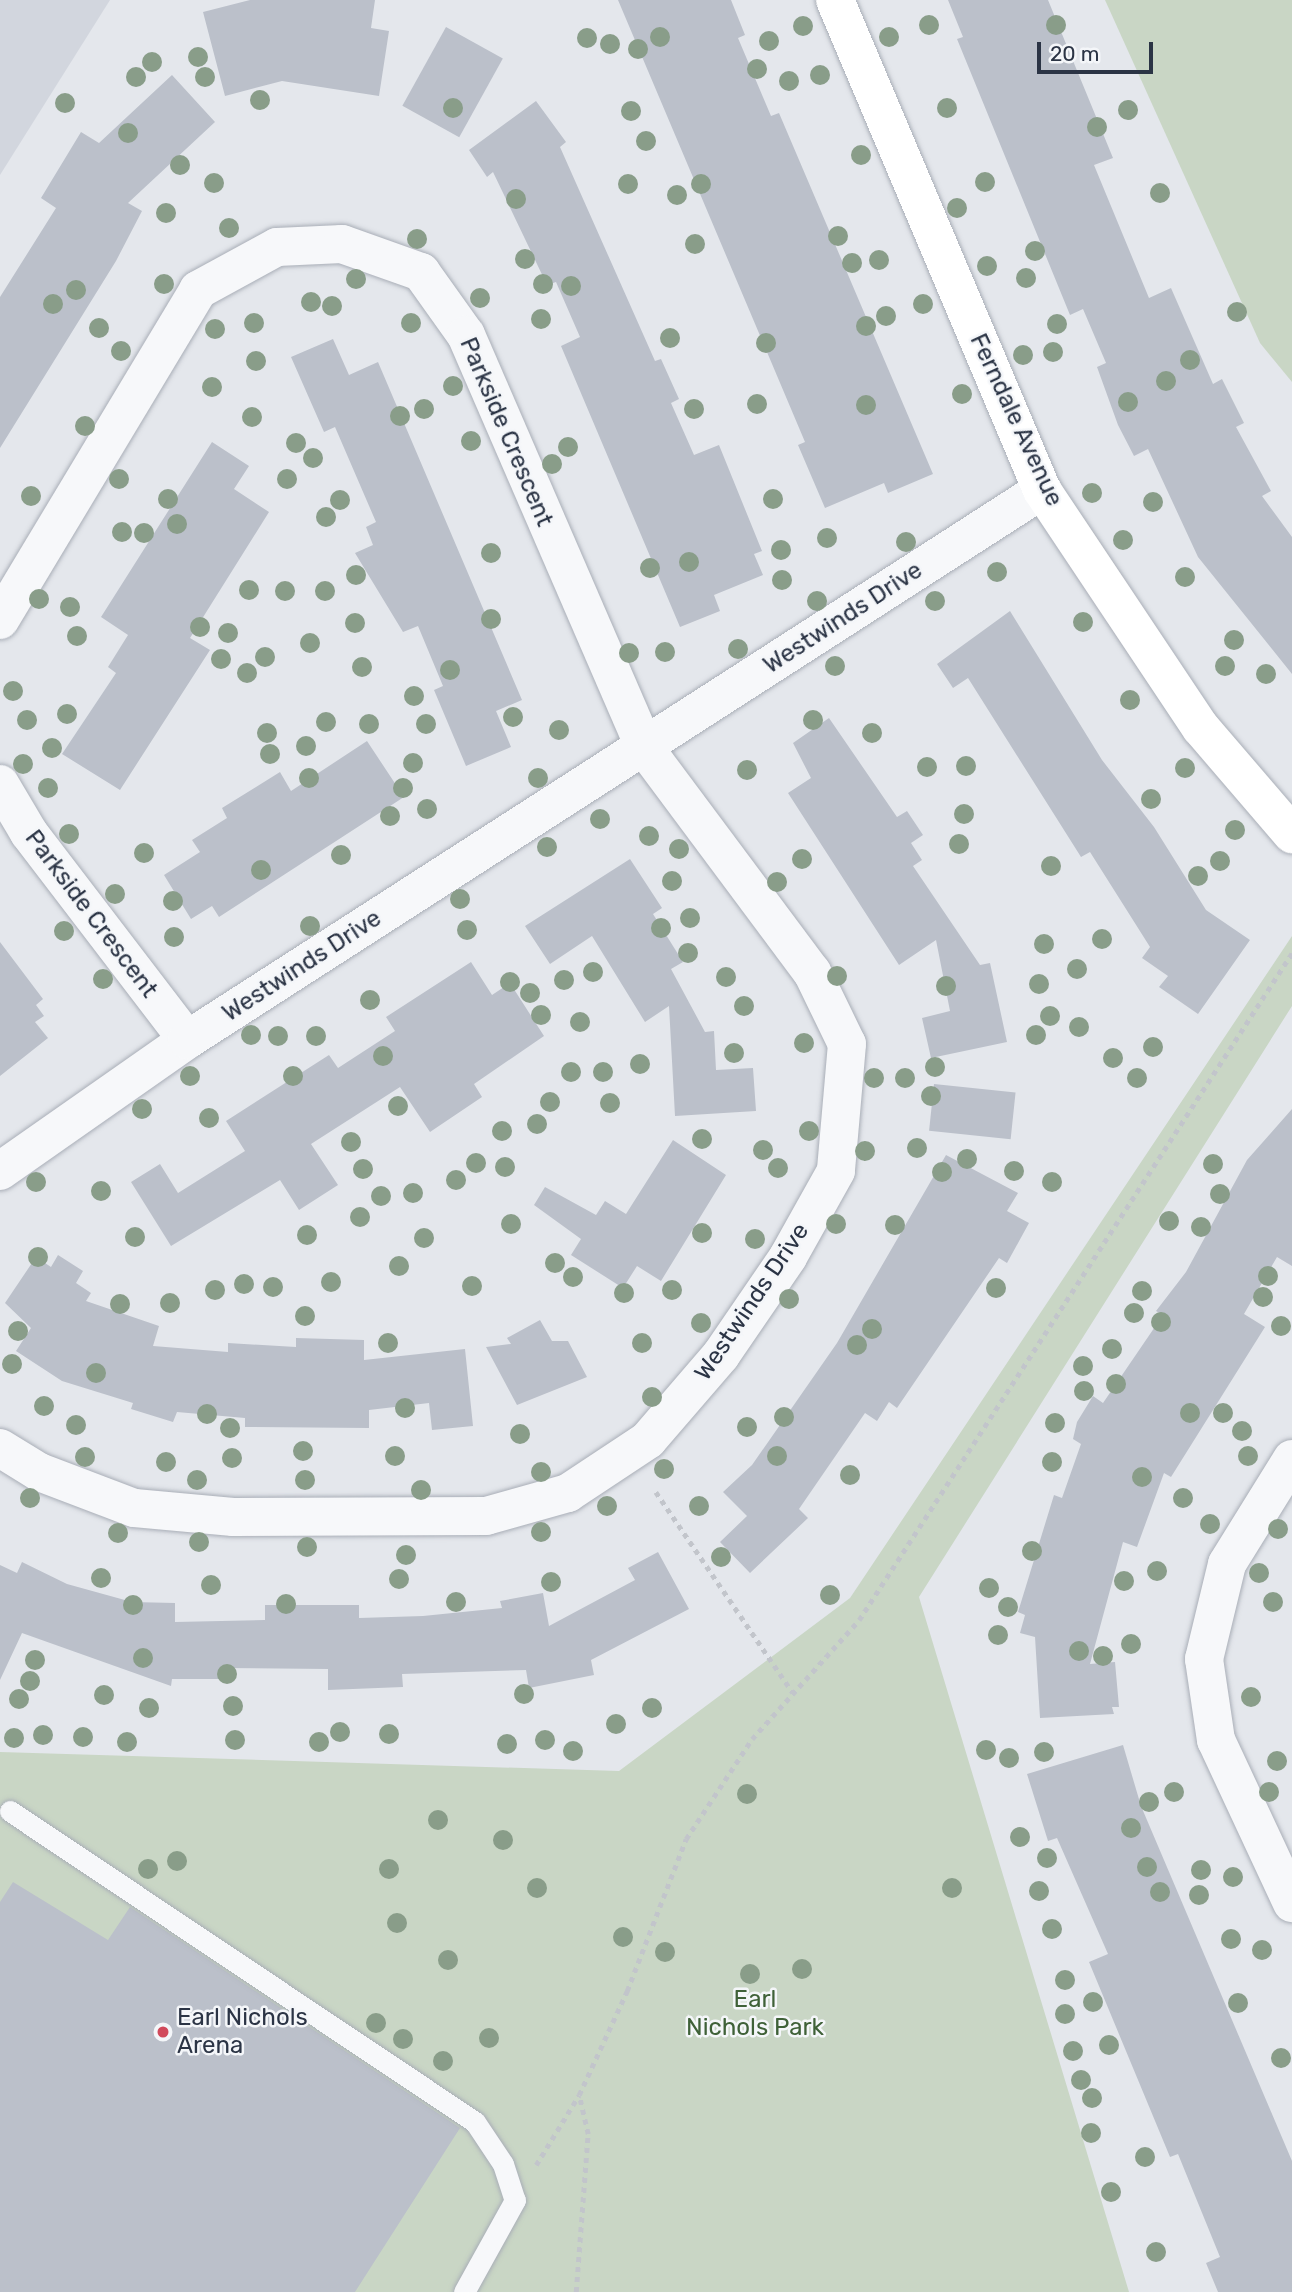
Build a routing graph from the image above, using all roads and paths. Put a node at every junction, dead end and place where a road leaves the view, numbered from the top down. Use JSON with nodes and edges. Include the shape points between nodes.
{"nodes":[{"id":1,"x":835,"y":0,"type":"edge"},
{"id":2,"x":1042,"y":490,"type":"junction"},
{"id":3,"x":0,"y":620,"type":"edge"},
{"id":4,"x":644,"y":747,"type":"junction"},
{"id":5,"x":0,"y":784,"type":"edge"},
{"id":6,"x":1292,"y":834,"type":"edge"},
{"id":7,"x":1292,"y":953,"type":"edge"},
{"id":8,"x":187,"y":1041,"type":"junction"},
{"id":9,"x":0,"y":1171,"type":"edge"},
{"id":10,"x":0,"y":1448,"type":"edge"},
{"id":11,"x":1292,"y":1459,"type":"edge"},
{"id":12,"x":656,"y":1492,"type":"dead end"},
{"id":13,"x":793,"y":1693,"type":"junction"},
{"id":14,"x":3,"y":1813,"type":"edge"},
{"id":15,"x":1292,"y":1903,"type":"edge"},
{"id":16,"x":579,"y":2095,"type":"junction"},
{"id":17,"x":515,"y":2200,"type":"junction"},
{"id":18,"x":464,"y":2292,"type":"edge"},
{"id":19,"x":576,"y":2292,"type":"edge"}],
"edges":[{"from":1,"to":2,"type":"street","name":"Ferndale Avenue"},
{"from":2,"to":4,"type":"street","name":"Westwinds Drive"},
{"from":2,"to":6,"type":"street","name":"Ferndale Avenue","via":[[1201,728]]},
{"from":3,"to":4,"type":"street","name":"Parkside Crescent","via":[[198,289],[276,247],[342,244],[421,272],[466,335]]},
{"from":4,"to":8,"type":"street","name":"Westwinds Drive"},
{"from":4,"to":10,"type":"street","name":"Westwinds Drive","via":[[812,972],[847,1044],[836,1171],[721,1355],[648,1440],[568,1493],[486,1516],[233,1517],[134,1508],[39,1472]]},
{"from":5,"to":8,"type":"street","name":"Parkside Crescent","via":[[29,833]]},
{"from":7,"to":13,"type":"path","via":[[859,1620]]},
{"from":8,"to":9,"type":"street","name":"Westwinds Drive"},
{"from":11,"to":15,"type":"street","via":[[1227,1564],[1204,1659],[1216,1740]]},
{"from":12,"to":13,"type":"path"},
{"from":13,"to":16,"type":"path","via":[[752,1739],[686,1839]]},
{"from":14,"to":17,"type":"lane","via":[[475,2122],[503,2164]]},
{"from":16,"to":17,"type":"path"},
{"from":16,"to":19,"type":"path","via":[[589,2134]]},
{"from":17,"to":18,"type":"lane"}]}
